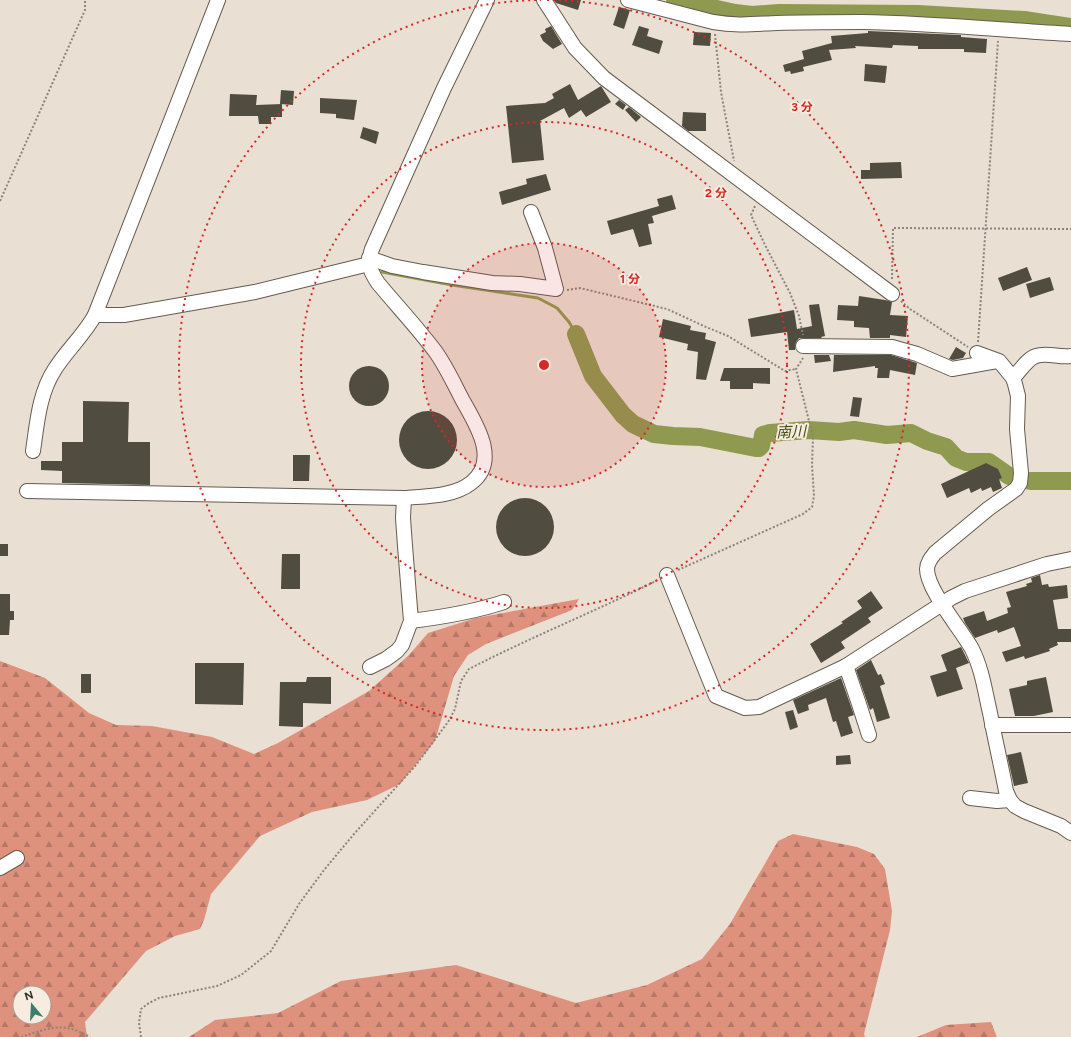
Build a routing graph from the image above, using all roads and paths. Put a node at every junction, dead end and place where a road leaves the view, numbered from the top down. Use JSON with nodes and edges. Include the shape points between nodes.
{"nodes":[{"id":1,"x":85,"y":0,"type":"edge"},
{"id":2,"x":218,"y":0,"type":"edge"},
{"id":3,"x":487,"y":0,"type":"edge"},
{"id":4,"x":544,"y":0,"type":"edge"},
{"id":5,"x":628,"y":0,"type":"edge"},
{"id":6,"x":713,"y":22,"type":"junction"},
{"id":7,"x":999,"y":30,"type":"junction"},
{"id":8,"x":1071,"y":34,"type":"edge"},
{"id":9,"x":738,"y":179,"type":"junction"},
{"id":10,"x":759,"y":196,"type":"junction"},
{"id":11,"x":0,"y":201,"type":"edge"},
{"id":12,"x":531,"y":212,"type":"dead end"},
{"id":13,"x":985,"y":228,"type":"junction"},
{"id":14,"x":1071,"y":229,"type":"edge"},
{"id":15,"x":369,"y":261,"type":"junction"},
{"id":16,"x":556,"y":289,"type":"junction"},
{"id":17,"x":892,"y":294,"type":"junction"},
{"id":18,"x":95,"y":315,"type":"junction"},
{"id":19,"x":803,"y":346,"type":"junction"},
{"id":20,"x":977,"y":353,"type":"junction"},
{"id":21,"x":1071,"y":356,"type":"edge"},
{"id":22,"x":999,"y":361,"type":"junction"},
{"id":23,"x":796,"y":369,"type":"junction"},
{"id":24,"x":1013,"y":378,"type":"junction"},
{"id":25,"x":32,"y":452,"type":"dead end"},
{"id":26,"x":26,"y":491,"type":"dead end"},
{"id":27,"x":404,"y":498,"type":"junction"},
{"id":28,"x":1071,"y":559,"type":"edge"},
{"id":29,"x":667,"y":575,"type":"junction"},
{"id":30,"x":504,"y":602,"type":"dead end"},
{"id":31,"x":942,"y":604,"type":"junction"},
{"id":32,"x":411,"y":620,"type":"junction"},
{"id":33,"x":846,"y":666,"type":"junction"},
{"id":34,"x":370,"y":667,"type":"dead end"},
{"id":35,"x":992,"y":725,"type":"junction"},
{"id":36,"x":1071,"y":725,"type":"edge"},
{"id":37,"x":869,"y":735,"type":"dead end"},
{"id":38,"x":970,"y":798,"type":"dead end"},
{"id":39,"x":1010,"y":800,"type":"junction"},
{"id":40,"x":1071,"y":833,"type":"edge"},
{"id":41,"x":17,"y":858,"type":"dead end"},
{"id":42,"x":0,"y":868,"type":"edge"},
{"id":43,"x":21,"y":1037,"type":"edge"},
{"id":44,"x":90,"y":1037,"type":"edge"},
{"id":45,"x":141,"y":1037,"type":"edge"}],
"edges":[{"from":1,"to":11,"type":"path","via":[[85,10]]},
{"from":2,"to":18,"type":"street"},
{"from":3,"to":15,"type":"street","via":[[444,88],[372,249]]},
{"from":4,"to":9,"type":"street","via":[[575,48],[604,78]]},
{"from":5,"to":6,"type":"street"},
{"from":6,"to":7,"type":"street","via":[[744,25],[863,22]]},
{"from":6,"to":9,"type":"path","via":[[721,92]]},
{"from":7,"to":8,"type":"street"},
{"from":7,"to":13,"type":"path"},
{"from":9,"to":10,"type":"street"},
{"from":10,"to":17,"type":"street"},
{"from":10,"to":19,"type":"path","via":[[751,215],[800,316]]},
{"from":12,"to":16,"type":"street","via":[[545,248]]},
{"from":13,"to":14,"type":"path"},
{"from":13,"to":17,"type":"path","via":[[893,228]]},
{"from":13,"to":20,"type":"path"},
{"from":15,"to":16,"type":"street","via":[[492,283]]},
{"from":15,"to":18,"type":"street","via":[[255,292],[124,315]]},
{"from":15,"to":27,"type":"street","via":[[378,283],[442,361],[481,434],[485,454],[480,474],[472,483],[449,493]]},
{"from":16,"to":23,"type":"path","via":[[580,288],[667,309],[728,336],[785,371]]},
{"from":17,"to":20,"type":"path","via":[[910,309]]},
{"from":18,"to":25,"type":"street","via":[[54,370],[44,393]]},
{"from":19,"to":22,"type":"street","via":[[892,348],[917,354],[952,369]]},
{"from":19,"to":23,"type":"path","via":[[803,359]]},
{"from":20,"to":22,"type":"street"},
{"from":21,"to":24,"type":"street","via":[[1036,356]]},
{"from":22,"to":24,"type":"street"},
{"from":23,"to":29,"type":"path","via":[[813,437],[812,507],[803,514]]},
{"from":24,"to":31,"type":"street","via":[[1018,396],[1020,483],[929,560],[929,579]]},
{"from":26,"to":27,"type":"street"},
{"from":27,"to":32,"type":"street","via":[[404,539]]},
{"from":28,"to":31,"type":"street","via":[[1047,564],[965,591]]},
{"from":29,"to":33,"type":"street","via":[[716,696],[745,708],[759,707]]},
{"from":29,"to":45,"type":"path","via":[[469,669],[461,681],[455,709],[448,722],[416,765],[324,870],[271,951],[241,975],[216,986],[149,1002],[142,1009]]},
{"from":30,"to":32,"type":"street","via":[[450,616]]},
{"from":31,"to":33,"type":"street"},
{"from":31,"to":35,"type":"street","via":[[966,639],[977,661]]},
{"from":32,"to":34,"type":"street","via":[[397,651]]},
{"from":33,"to":37,"type":"street"},
{"from":35,"to":36,"type":"street"},
{"from":35,"to":39,"type":"street"},
{"from":38,"to":39,"type":"street"},
{"from":39,"to":40,"type":"street","via":[[1024,811],[1061,826]]},
{"from":41,"to":42,"type":"street"},
{"from":43,"to":44,"type":"path","via":[[52,1027],[66,1027],[79,1030]]}]}
